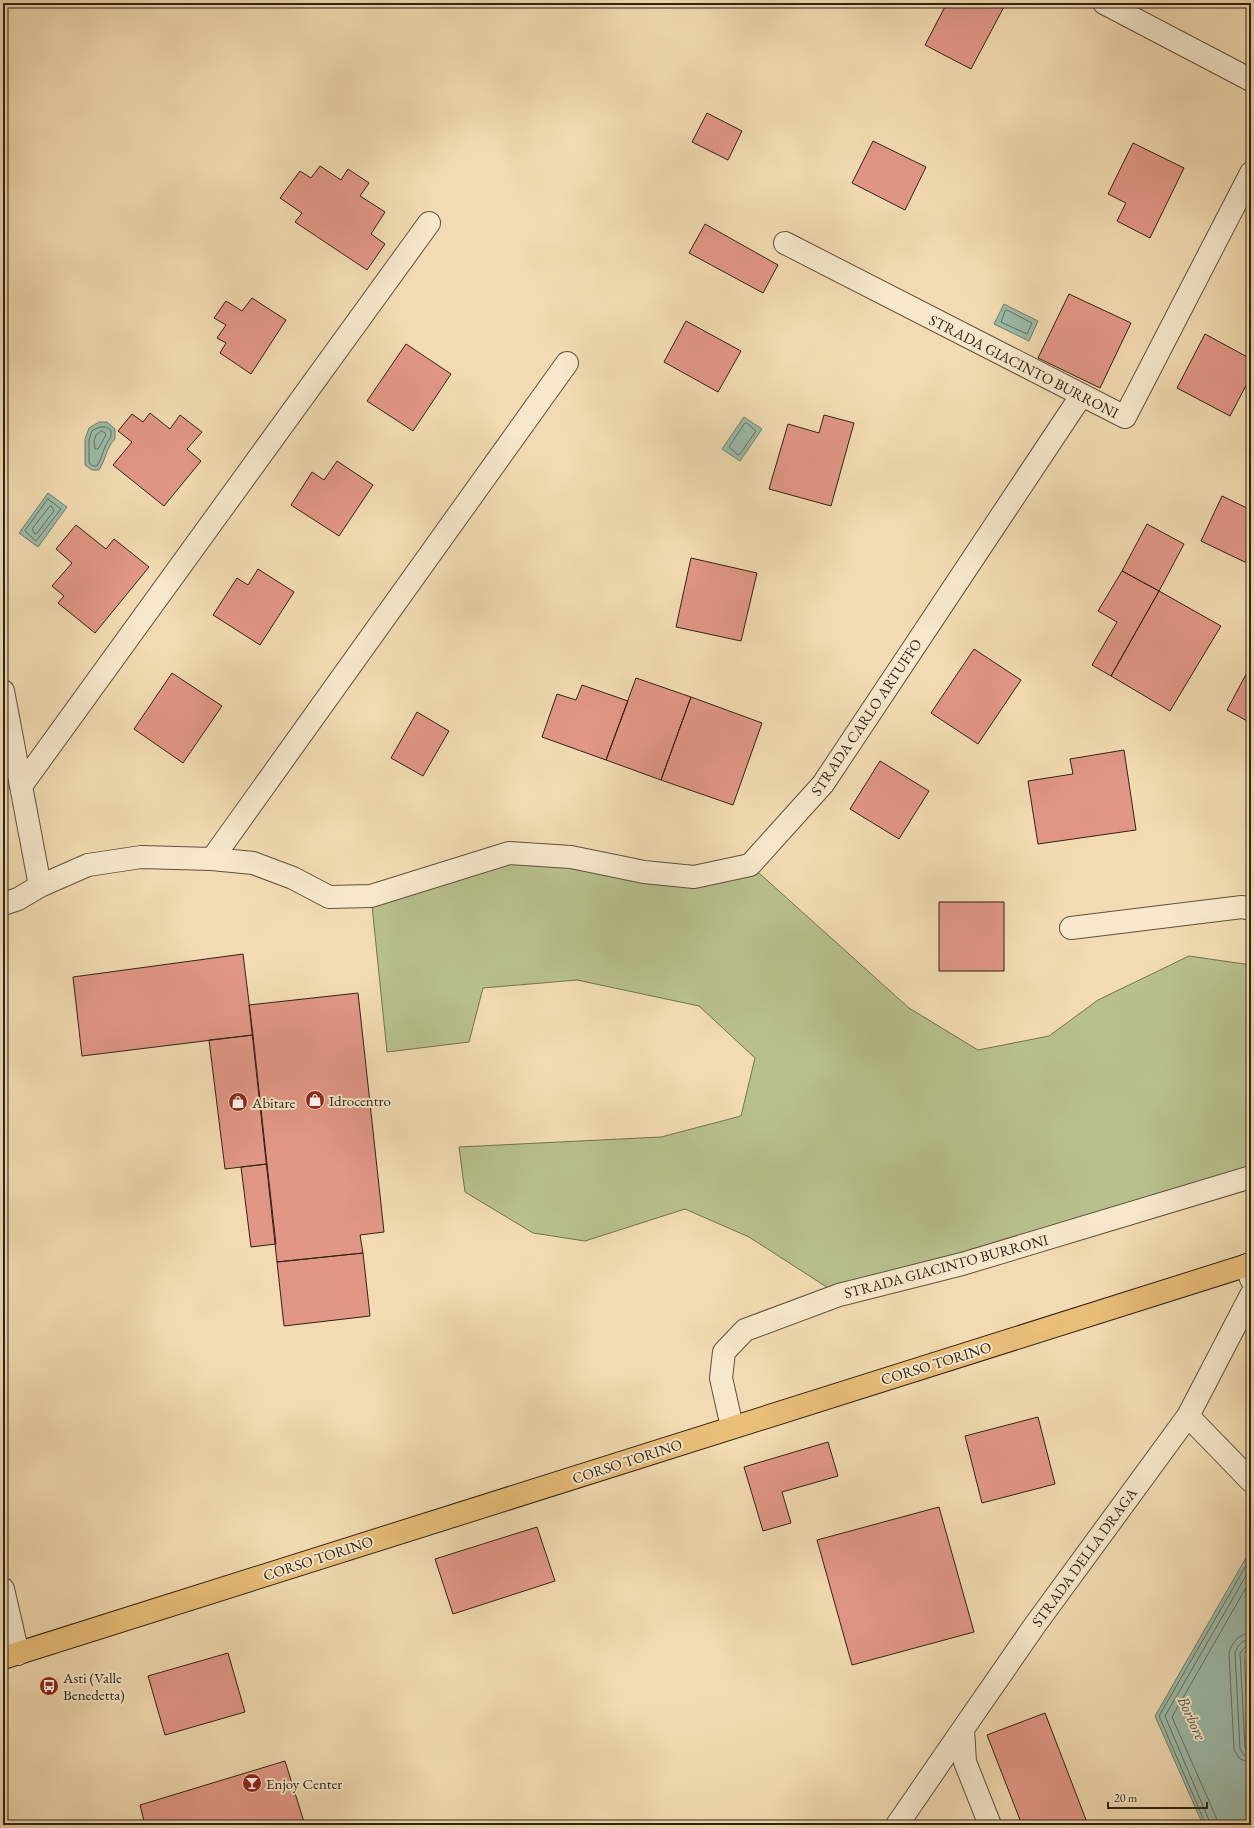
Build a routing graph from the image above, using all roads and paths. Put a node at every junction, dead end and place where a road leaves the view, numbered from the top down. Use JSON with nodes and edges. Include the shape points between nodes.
{"nodes":[{"id":1,"x":1104,"y":3,"type":"edge"},
{"id":2,"x":1251,"y":80,"type":"edge"},
{"id":3,"x":1251,"y":173,"type":"edge"},
{"id":4,"x":429,"y":223,"type":"dead end"},
{"id":5,"x":785,"y":243,"type":"dead end"},
{"id":6,"x":567,"y":363,"type":"dead end"},
{"id":7,"x":1081,"y":396,"type":"junction"},
{"id":8,"x":3,"y":691,"type":"edge"},
{"id":9,"x":21,"y":786,"type":"junction"},
{"id":10,"x":212,"y":859,"type":"junction"},
{"id":11,"x":40,"y":886,"type":"junction"},
{"id":12,"x":3,"y":904,"type":"edge"},
{"id":13,"x":1251,"y":909,"type":"edge"},
{"id":14,"x":1071,"y":928,"type":"dead end"},
{"id":15,"x":1251,"y":1177,"type":"edge"},
{"id":16,"x":1250,"y":1269,"type":"edge"},
{"id":17,"x":1251,"y":1295,"type":"edge"},
{"id":18,"x":1188,"y":1416,"type":"junction"},
{"id":19,"x":732,"y":1427,"type":"junction"},
{"id":20,"x":1251,"y":1481,"type":"edge"},
{"id":21,"x":3,"y":1589,"type":"edge"},
{"id":22,"x":10,"y":1656,"type":"edge"},
{"id":23,"x":963,"y":1729,"type":"junction"},
{"id":24,"x":897,"y":1825,"type":"edge"},
{"id":25,"x":990,"y":1825,"type":"edge"}],
"edges":[{"from":1,"to":2,"type":"street"},
{"from":3,"to":7,"type":"street","name":"STRADA GIACINTO BURRONI","via":[[1125,418]]},
{"from":4,"to":9,"type":"street"},
{"from":5,"to":7,"type":"street","name":"STRADA GIACINTO BURRONI"},
{"from":6,"to":10,"type":"street"},
{"from":7,"to":10,"type":"street","name":"STRADA CARLO ARTUFFO","via":[[823,784],[750,865],[694,877],[644,872],[571,857],[509,852],[371,896],[329,897],[293,878],[253,863]]},
{"from":8,"to":9,"type":"street"},
{"from":9,"to":11,"type":"street"},
{"from":10,"to":11,"type":"street","name":"STRADA CARLO ARTUFFO","via":[[142,857],[88,865]]},
{"from":11,"to":12,"type":"street","name":"STRADA CARLO ARTUFFO","via":[[18,899]]},
{"from":13,"to":14,"type":"street","via":[[1242,907]]},
{"from":15,"to":19,"type":"street","name":"STRADA GIACINTO BURRONI","via":[[962,1264],[840,1295],[745,1330],[724,1352],[721,1378]]},
{"from":16,"to":19,"type":"main road","name":"CORSO TORINO"},
{"from":17,"to":18,"type":"street","name":"STRADA DELLA DRAGA"},
{"from":18,"to":20,"type":"street"},
{"from":18,"to":23,"type":"street","name":"STRADA DELLA DRAGA","via":[[1035,1625]]},
{"from":19,"to":22,"type":"main road","name":"CORSO TORINO"},
{"from":21,"to":22,"type":"street"},
{"from":23,"to":24,"type":"street","name":"STRADA DELLA DRAGA"},
{"from":23,"to":25,"type":"street","via":[[965,1762]]}]}
